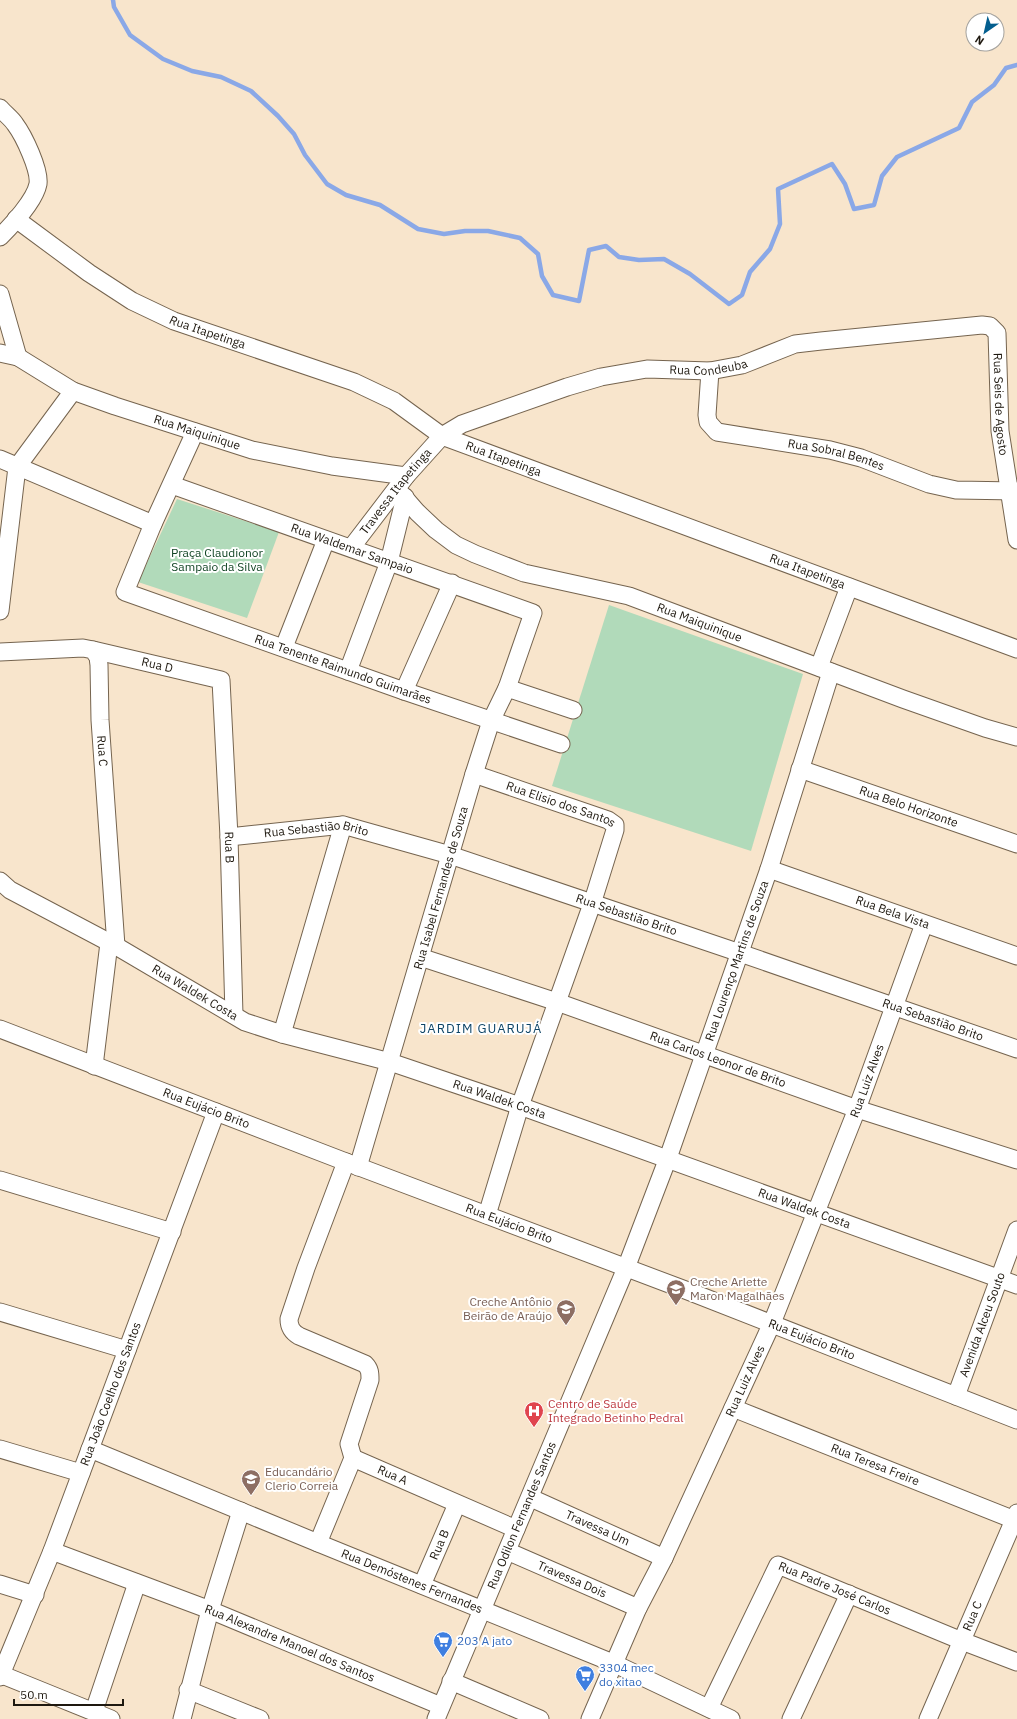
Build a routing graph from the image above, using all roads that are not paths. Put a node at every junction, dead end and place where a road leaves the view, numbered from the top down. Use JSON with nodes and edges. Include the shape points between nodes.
{"nodes":[{"id":1,"x":0,"y":108,"type":"edge"},
{"id":2,"x":16,"y":219,"type":"junction"},
{"id":3,"x":0,"y":235,"type":"edge"},
{"id":4,"x":0,"y":294,"type":"edge"},
{"id":5,"x":982,"y":325,"type":"joint"},
{"id":6,"x":0,"y":353,"type":"edge"},
{"id":7,"x":18,"y":357,"type":"junction"},
{"id":8,"x":710,"y":371,"type":"junction"},
{"id":9,"x":73,"y":391,"type":"junction"},
{"id":10,"x":195,"y":432,"type":"junction"},
{"id":11,"x":442,"y":436,"type":"junction"},
{"id":12,"x":0,"y":459,"type":"edge"},
{"id":13,"x":17,"y":467,"type":"junction"},
{"id":14,"x":0,"y":472,"type":"edge"},
{"id":15,"x":172,"y":484,"type":"junction"},
{"id":16,"x":402,"y":487,"type":"junction"},
{"id":17,"x":1014,"y":491,"type":"edge"},
{"id":18,"x":153,"y":524,"type":"junction"},
{"id":19,"x":326,"y":540,"type":"junction"},
{"id":20,"x":1017,"y":540,"type":"edge"},
{"id":21,"x":351,"y":548,"type":"junction"},
{"id":22,"x":389,"y":562,"type":"junction"},
{"id":23,"x":452,"y":583,"type":"junction"},
{"id":24,"x":849,"y":587,"type":"junction"},
{"id":25,"x":0,"y":612,"type":"edge"},
{"id":26,"x":533,"y":613,"type":"joint"},
{"id":27,"x":284,"y":648,"type":"junction"},
{"id":28,"x":1017,"y":649,"type":"edge"},
{"id":29,"x":93,"y":650,"type":"junction"},
{"id":30,"x":0,"y":652,"type":"edge"},
{"id":31,"x":825,"y":670,"type":"junction"},
{"id":32,"x":348,"y":671,"type":"junction"},
{"id":33,"x":221,"y":680,"type":"joint"},
{"id":34,"x":507,"y":688,"type":"junction"},
{"id":35,"x":404,"y":691,"type":"junction"},
{"id":36,"x":573,"y":710,"type":"dead end"},
{"id":37,"x":491,"y":721,"type":"junction"},
{"id":38,"x":1017,"y":737,"type":"edge"},
{"id":39,"x":561,"y":744,"type":"dead end"},
{"id":40,"x":800,"y":769,"type":"junction"},
{"id":41,"x":474,"y":774,"type":"junction"},
{"id":42,"x":343,"y":825,"type":"junction"},
{"id":43,"x":229,"y":837,"type":"junction"},
{"id":44,"x":1017,"y":844,"type":"edge"},
{"id":45,"x":450,"y":855,"type":"junction"},
{"id":46,"x":769,"y":869,"type":"junction"},
{"id":47,"x":0,"y":880,"type":"edge"},
{"id":48,"x":592,"y":904,"type":"junction"},
{"id":49,"x":924,"y":924,"type":"junction"},
{"id":50,"x":112,"y":945,"type":"junction"},
{"id":51,"x":740,"y":953,"type":"junction"},
{"id":52,"x":1017,"y":956,"type":"edge"},
{"id":53,"x":420,"y":957,"type":"junction"},
{"id":54,"x":557,"y":1002,"type":"junction"},
{"id":55,"x":893,"y":1007,"type":"junction"},
{"id":56,"x":234,"y":1015,"type":"junction"},
{"id":57,"x":0,"y":1029,"type":"edge"},
{"id":58,"x":282,"y":1034,"type":"junction"},
{"id":59,"x":1017,"y":1049,"type":"edge"},
{"id":60,"x":704,"y":1055,"type":"junction"},
{"id":61,"x":390,"y":1062,"type":"junction"},
{"id":62,"x":94,"y":1066,"type":"junction"},
{"id":63,"x":520,"y":1106,"type":"junction"},
{"id":64,"x":857,"y":1109,"type":"junction"},
{"id":65,"x":216,"y":1112,"type":"junction"},
{"id":66,"x":668,"y":1158,"type":"junction"},
{"id":67,"x":1017,"y":1160,"type":"edge"},
{"id":68,"x":352,"y":1164,"type":"junction"},
{"id":69,"x":0,"y":1180,"type":"edge"},
{"id":70,"x":816,"y":1212,"type":"junction"},
{"id":71,"x":487,"y":1215,"type":"junction"},
{"id":72,"x":1017,"y":1230,"type":"edge"},
{"id":73,"x":172,"y":1232,"type":"junction"},
{"id":74,"x":626,"y":1268,"type":"junction"},
{"id":75,"x":1000,"y":1279,"type":"junction"},
{"id":76,"x":1017,"y":1285,"type":"edge"},
{"id":77,"x":0,"y":1312,"type":"edge"},
{"id":78,"x":772,"y":1324,"type":"junction"},
{"id":79,"x":127,"y":1350,"type":"junction"},
{"id":80,"x":956,"y":1396,"type":"junction"},
{"id":81,"x":733,"y":1408,"type":"junction"},
{"id":82,"x":1017,"y":1420,"type":"edge"},
{"id":83,"x":0,"y":1449,"type":"edge"},
{"id":84,"x":90,"y":1449,"type":"junction"},
{"id":85,"x":353,"y":1458,"type":"junction"},
{"id":86,"x":81,"y":1473,"type":"junction"},
{"id":87,"x":530,"y":1498,"type":"junction"},
{"id":88,"x":457,"y":1504,"type":"junction"},
{"id":89,"x":241,"y":1511,"type":"junction"},
{"id":90,"x":1016,"y":1518,"type":"edge"},
{"id":91,"x":516,"y":1529,"type":"junction"},
{"id":92,"x":318,"y":1543,"type":"junction"},
{"id":93,"x":52,"y":1551,"type":"junction"},
{"id":94,"x":507,"y":1551,"type":"junction"},
{"id":95,"x":664,"y":1558,"type":"junction"},
{"id":96,"x":0,"y":1584,"type":"edge"},
{"id":97,"x":137,"y":1584,"type":"junction"},
{"id":98,"x":422,"y":1585,"type":"junction"},
{"id":99,"x":849,"y":1594,"type":"junction"},
{"id":100,"x":35,"y":1595,"type":"junction"},
{"id":101,"x":638,"y":1608,"type":"junction"},
{"id":102,"x":482,"y":1609,"type":"junction"},
{"id":103,"x":210,"y":1610,"type":"junction"},
{"id":104,"x":962,"y":1641,"type":"junction"},
{"id":105,"x":1017,"y":1662,"type":"edge"},
{"id":106,"x":613,"y":1663,"type":"junction"},
{"id":107,"x":0,"y":1675,"type":"edge"},
{"id":108,"x":451,"y":1681,"type":"junction"},
{"id":109,"x":188,"y":1690,"type":"junction"},
{"id":110,"x":709,"y":1708,"type":"junction"},
{"id":111,"x":94,"y":1711,"type":"junction"},
{"id":112,"x":438,"y":1713,"type":"edge"},
{"id":113,"x":111,"y":1719,"type":"edge"},
{"id":114,"x":182,"y":1719,"type":"edge"},
{"id":115,"x":260,"y":1719,"type":"edge"},
{"id":116,"x":540,"y":1719,"type":"edge"},
{"id":117,"x":590,"y":1719,"type":"edge"},
{"id":118,"x":731,"y":1719,"type":"edge"},
{"id":119,"x":791,"y":1719,"type":"edge"},
{"id":120,"x":928,"y":1719,"type":"edge"}],
"edges":[{"from":1,"to":2,"type":"street","via":[[25,140],[38,174],[38,184],[34,193]]},
{"from":2,"to":3,"type":"street"},
{"from":2,"to":11,"type":"street","name":"Rua Itapetinga","via":[[132,301],[174,321],[354,382],[394,401]]},
{"from":4,"to":7,"type":"street"},
{"from":5,"to":8,"type":"street","name":"Rua Condeuba","via":[[795,344],[742,365]]},
{"from":5,"to":17,"type":"street","name":"Rua Seis de Agosto","via":[[990,326],[998,333],[1000,431]]},
{"from":6,"to":7,"type":"street","name":"Rua Maiquinique"},
{"from":7,"to":9,"type":"street","name":"Rua Maiquinique"},
{"from":8,"to":11,"type":"street","name":"Rua Condeuba","via":[[647,369],[601,377],[462,424]]},
{"from":8,"to":17,"type":"street","name":"Rua Sobral Bentes","via":[[706,415],[708,422],[717,432],[830,450],[861,458],[929,484],[956,490]]},
{"from":9,"to":10,"type":"street","name":"Rua Maiquinique"},
{"from":9,"to":13,"type":"street"},
{"from":10,"to":15,"type":"street"},
{"from":10,"to":16,"type":"street","name":"Rua Maiquinique","via":[[252,450],[332,466]]},
{"from":11,"to":16,"type":"street","name":"Travessa Itapetinga"},
{"from":11,"to":24,"type":"street","name":"Rua Itapetinga"},
{"from":12,"to":13,"type":"street"},
{"from":13,"to":14,"type":"street"},
{"from":13,"to":18,"type":"street"},
{"from":13,"to":25,"type":"street"},
{"from":15,"to":18,"type":"street"},
{"from":15,"to":19,"type":"street","name":"Rua Waldemar Sampaio"},
{"from":16,"to":21,"type":"street","name":"Travessa Itapetinga"},
{"from":16,"to":22,"type":"street"},
{"from":16,"to":31,"type":"street","name":"Rua Maiquinique","via":[[417,512],[436,530],[456,545],[475,554],[524,573],[629,596]]},
{"from":17,"to":20,"type":"street","name":"Rua Seis de Agosto"},
{"from":18,"to":27,"type":"street","name":"Rua Tenente Raimundo Guimarães","via":[[125,592]]},
{"from":19,"to":21,"type":"street","name":"Rua Waldemar Sampaio"},
{"from":19,"to":27,"type":"street"},
{"from":21,"to":22,"type":"street","name":"Rua Waldemar Sampaio"},
{"from":22,"to":23,"type":"street","name":"Rua Waldemar Sampaio"},
{"from":22,"to":32,"type":"street"},
{"from":23,"to":26,"type":"street","name":"Rua Waldemar Sampaio"},
{"from":23,"to":35,"type":"street"},
{"from":24,"to":28,"type":"street","name":"Rua Itapetinga"},
{"from":24,"to":31,"type":"street","name":"Rua Lourenço Martins de Souza"},
{"from":26,"to":34,"type":"street","name":"Rua Isabel Fernandes de Souza"},
{"from":27,"to":32,"type":"street","name":"Rua Tenente Raimundo Guimarães"},
{"from":29,"to":30,"type":"street","via":[[83,648]]},
{"from":29,"to":33,"type":"street","name":"Rua D"},
{"from":29,"to":50,"type":"street","name":"Rua C","via":[[98,656],[99,665]]},
{"from":31,"to":38,"type":"street","name":"Rua Maiquinique","via":[[985,728]]},
{"from":31,"to":40,"type":"street","name":"Rua Lourenço Martins de Souza"},
{"from":32,"to":35,"type":"street","name":"Rua Tenente Raimundo Guimarães"},
{"from":33,"to":43,"type":"street","name":"Rua B"},
{"from":34,"to":36,"type":"street"},
{"from":34,"to":37,"type":"street","name":"Rua Isabel Fernandes de Souza"},
{"from":35,"to":37,"type":"street","name":"Rua Tenente Raimundo Guimarães"},
{"from":37,"to":39,"type":"street","name":"Rua Tenente Raimundo Guimarães"},
{"from":37,"to":41,"type":"street","name":"Rua Isabel Fernandes de Souza"},
{"from":40,"to":44,"type":"street","name":"Rua Belo Horizonte"},
{"from":40,"to":46,"type":"street","name":"Rua Lourenço Martins de Souza"},
{"from":41,"to":45,"type":"street","name":"Rua Isabel Fernandes de Souza"},
{"from":41,"to":48,"type":"street","name":"Rua Elisio dos Santos","via":[[612,822],[615,830]]},
{"from":42,"to":43,"type":"street","name":"Rua Sebastião Brito"},
{"from":42,"to":45,"type":"street","name":"Rua Sebastião Brito"},
{"from":42,"to":58,"type":"street"},
{"from":43,"to":56,"type":"street","name":"Rua B"},
{"from":45,"to":48,"type":"street","name":"Rua Sebastião Brito"},
{"from":45,"to":53,"type":"street","name":"Rua Isabel Fernandes de Souza"},
{"from":46,"to":49,"type":"street","name":"Rua Bela Vista"},
{"from":46,"to":51,"type":"street","name":"Rua Lourenço Martins de Souza"},
{"from":47,"to":50,"type":"street","name":"Rua Waldek Costa","via":[[10,890]]},
{"from":48,"to":51,"type":"street","name":"Rua Sebastião Brito"},
{"from":48,"to":54,"type":"street"},
{"from":49,"to":52,"type":"street","name":"Rua Bela Vista"},
{"from":49,"to":55,"type":"street","name":"Rua Luiz Alves"},
{"from":50,"to":56,"type":"street","name":"Rua Waldek Costa"},
{"from":50,"to":62,"type":"street","name":"Rua C"},
{"from":51,"to":55,"type":"street","name":"Rua Sebastião Brito"},
{"from":51,"to":60,"type":"street","name":"Rua Lourenço Martins de Souza"},
{"from":53,"to":54,"type":"street","name":"Rua Carlos Leonor de Brito"},
{"from":53,"to":61,"type":"street","name":"Rua Isabel Fernandes de Souza"},
{"from":54,"to":60,"type":"street","name":"Rua Carlos Leonor de Brito"},
{"from":54,"to":63,"type":"street"},
{"from":55,"to":59,"type":"street","name":"Rua Sebastião Brito"},
{"from":55,"to":64,"type":"street","name":"Rua Luiz Alves"},
{"from":56,"to":58,"type":"street","name":"Rua Waldek Costa","via":[[245,1022]]},
{"from":57,"to":62,"type":"street","name":"Rua Eujácio Brito"},
{"from":58,"to":61,"type":"street","name":"Rua Waldek Costa"},
{"from":60,"to":64,"type":"street","name":"Rua Carlos Leonor de Brito"},
{"from":60,"to":66,"type":"street","name":"Rua Lourenço Martins de Souza"},
{"from":61,"to":63,"type":"street","name":"Rua Waldek Costa"},
{"from":61,"to":68,"type":"street","name":"Rua Isabel Fernandes de Souza"},
{"from":62,"to":65,"type":"street","name":"Rua Eujácio Brito"},
{"from":63,"to":66,"type":"street","name":"Rua Waldek Costa"},
{"from":63,"to":71,"type":"street"},
{"from":64,"to":67,"type":"street","name":"Rua Carlos Leonor de Brito"},
{"from":64,"to":70,"type":"street","name":"Rua Luiz Alves"},
{"from":65,"to":68,"type":"street","name":"Rua Eujácio Brito"},
{"from":65,"to":73,"type":"street","name":"Rua João Coelho dos Santos"},
{"from":66,"to":70,"type":"street","name":"Rua Waldek Costa"},
{"from":66,"to":74,"type":"street","name":"Rua Lourenço Martins de Souza"},
{"from":68,"to":71,"type":"street","name":"Rua Eujácio Brito"},
{"from":68,"to":85,"type":"street","name":"Rua Isabel Fernandes de Souza","via":[[306,1268],[289,1325],[299,1336],[368,1367],[370,1380],[350,1444]]},
{"from":69,"to":73,"type":"street"},
{"from":70,"to":75,"type":"street","name":"Rua Waldek Costa"},
{"from":70,"to":78,"type":"street","name":"Rua Luiz Alves"},
{"from":71,"to":74,"type":"street","name":"Rua Eujácio Brito"},
{"from":72,"to":75,"type":"street","name":"Avenida Alceu Souto"},
{"from":73,"to":79,"type":"street","name":"Rua João Coelho dos Santos"},
{"from":74,"to":78,"type":"street","name":"Rua Eujácio Brito"},
{"from":74,"to":87,"type":"street","name":"Rua Odilon Fernandes Santos"},
{"from":75,"to":76,"type":"street","name":"Rua Waldek Costa"},
{"from":75,"to":80,"type":"street","name":"Avenida Alceu Souto"},
{"from":77,"to":79,"type":"street"},
{"from":78,"to":80,"type":"street","name":"Rua Eujácio Brito"},
{"from":78,"to":81,"type":"street","name":"Rua Luiz Alves"},
{"from":79,"to":84,"type":"street","name":"Rua João Coelho dos Santos"},
{"from":80,"to":82,"type":"street","name":"Rua Eujácio Brito"},
{"from":81,"to":90,"type":"street","name":"Rua Teresa Freire"},
{"from":81,"to":95,"type":"street","name":"Rua Luiz Alves"},
{"from":83,"to":86,"type":"street"},
{"from":84,"to":86,"type":"street","name":"Rua João Coelho dos Santos"},
{"from":84,"to":89,"type":"street","name":"Rua Demóstenes Fernandes"},
{"from":85,"to":88,"type":"street","name":"Rua A"},
{"from":85,"to":92,"type":"street"},
{"from":86,"to":93,"type":"street","name":"Rua João Coelho dos Santos"},
{"from":87,"to":91,"type":"street","name":"Rua Odilon Fernandes Santos"},
{"from":87,"to":95,"type":"street","name":"Travessa Um"},
{"from":88,"to":91,"type":"street","name":"Rua A"},
{"from":88,"to":98,"type":"street","name":"Rua B"},
{"from":89,"to":92,"type":"street","name":"Rua Demóstenes Fernandes"},
{"from":89,"to":103,"type":"street"},
{"from":90,"to":104,"type":"street","name":"Rua C"},
{"from":91,"to":94,"type":"street","name":"Rua Odilon Fernandes Santos"},
{"from":92,"to":98,"type":"street","name":"Rua Demóstenes Fernandes"},
{"from":93,"to":97,"type":"street","name":"Rua Alexandre Manoel dos Santos"},
{"from":93,"to":100,"type":"street","name":"Rua João Coelho dos Santos"},
{"from":94,"to":101,"type":"street","name":"Travessa Dois"},
{"from":94,"to":102,"type":"street","name":"Rua Odilon Fernandes Santos"},
{"from":95,"to":101,"type":"street","name":"Rua Luiz Alves"},
{"from":96,"to":100,"type":"street"},
{"from":97,"to":103,"type":"street","name":"Rua Alexandre Manoel dos Santos"},
{"from":97,"to":111,"type":"street"},
{"from":98,"to":102,"type":"street","name":"Rua Demóstenes Fernandes"},
{"from":99,"to":104,"type":"street","name":"Rua Padre José Carlos"},
{"from":99,"to":110,"type":"street","name":"Rua Padre José Carlos","via":[[778,1564]]},
{"from":99,"to":119,"type":"street"},
{"from":100,"to":107,"type":"street","name":"Rua João Coelho dos Santos"},
{"from":101,"to":106,"type":"street","name":"Rua Luiz Alves"},
{"from":102,"to":106,"type":"street","name":"Rua Demóstenes Fernandes"},
{"from":102,"to":108,"type":"street","name":"Rua Odilon Fernandes Santos"},
{"from":103,"to":109,"type":"street"},
{"from":103,"to":112,"type":"street","name":"Rua Alexandre Manoel dos Santos"},
{"from":104,"to":105,"type":"street","name":"Rua Padre José Carlos"},
{"from":104,"to":120,"type":"street","name":"Rua C"},
{"from":106,"to":110,"type":"street","name":"Rua Demóstenes Fernandes"},
{"from":106,"to":117,"type":"street","name":"Rua Luiz Alves"},
{"from":107,"to":111,"type":"street"},
{"from":108,"to":112,"type":"street","name":"Rua Odilon Fernandes Santos"},
{"from":108,"to":116,"type":"street"},
{"from":109,"to":114,"type":"street"},
{"from":109,"to":115,"type":"street"},
{"from":110,"to":118,"type":"street","name":"Rua Demóstenes Fernandes"},
{"from":111,"to":113,"type":"street"}]}
